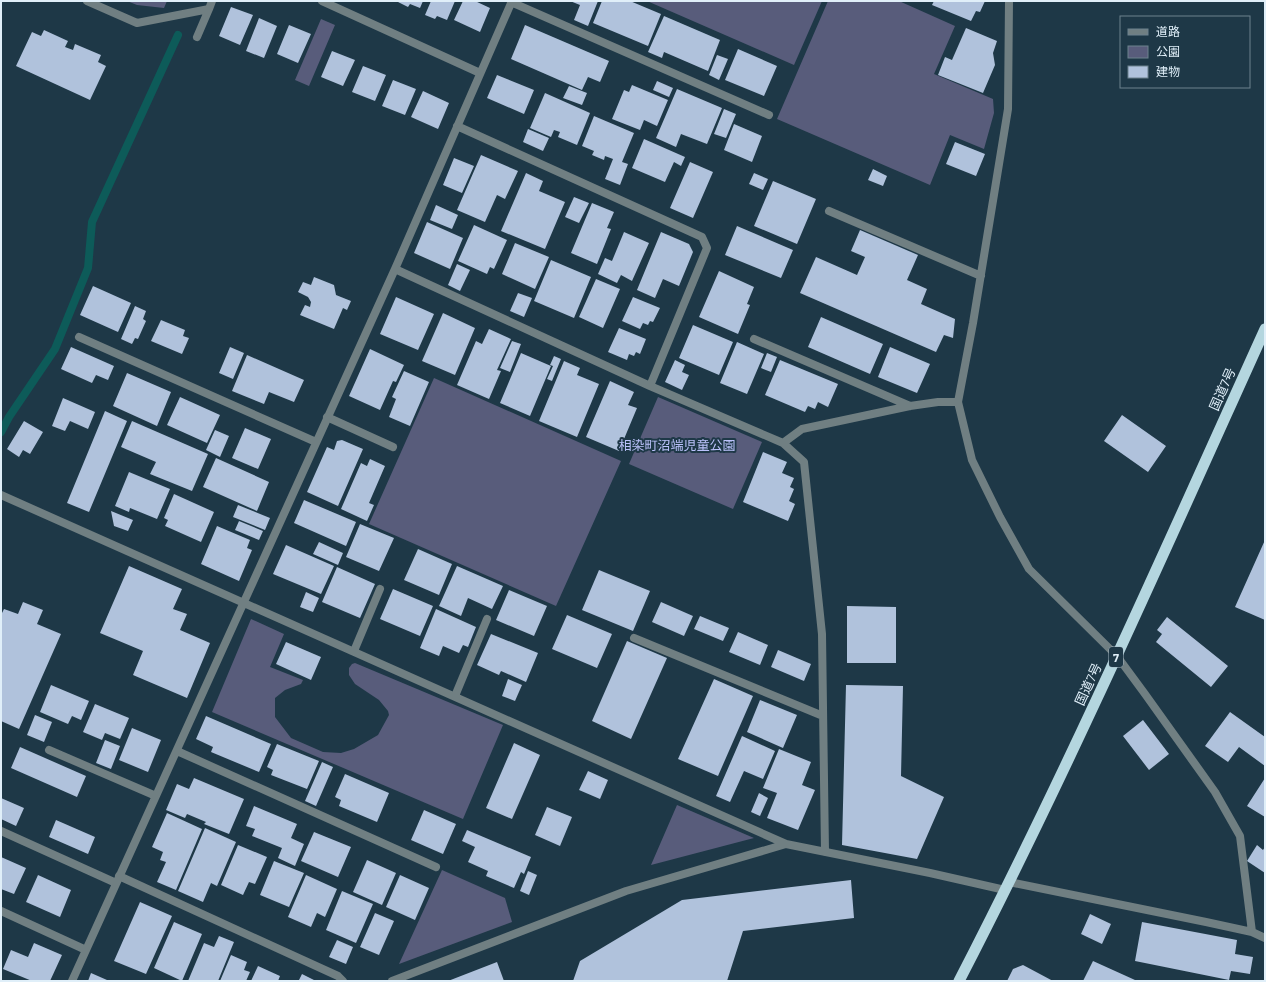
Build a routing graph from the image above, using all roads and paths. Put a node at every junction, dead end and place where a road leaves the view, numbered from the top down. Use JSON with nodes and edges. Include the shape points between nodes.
{"nodes":[{"id":1,"x":86,"y":1,"type":"edge"},
{"id":2,"x":322,"y":1,"type":"edge"},
{"id":3,"x":1009,"y":1,"type":"edge"},
{"id":4,"x":511,"y":2,"type":"edge"},
{"id":5,"x":211,"y":5,"type":"edge"},
{"id":6,"x":197,"y":37,"type":"dead end"},
{"id":7,"x":480,"y":73,"type":"junction"},
{"id":8,"x":769,"y":115,"type":"dead end"},
{"id":9,"x":457,"y":126,"type":"junction"},
{"id":10,"x":829,"y":211,"type":"dead end"},
{"id":11,"x":395,"y":269,"type":"junction"},
{"id":12,"x":981,"y":276,"type":"junction"},
{"id":13,"x":1265,"y":329,"type":"edge"},
{"id":14,"x":79,"y":337,"type":"dead end"},
{"id":15,"x":754,"y":339,"type":"dead end"},
{"id":16,"x":650,"y":386,"type":"junction"},
{"id":17,"x":958,"y":402,"type":"junction"},
{"id":18,"x":910,"y":406,"type":"junction"},
{"id":19,"x":327,"y":417,"type":"junction"},
{"id":20,"x":316,"y":442,"type":"junction"},
{"id":21,"x":783,"y":444,"type":"junction"},
{"id":22,"x":393,"y":446,"type":"dead end"},
{"id":23,"x":1,"y":495,"type":"edge"},
{"id":24,"x":380,"y":589,"type":"dead end"},
{"id":25,"x":243,"y":602,"type":"junction"},
{"id":26,"x":487,"y":619,"type":"dead end"},
{"id":27,"x":634,"y":638,"type":"dead end"},
{"id":28,"x":354,"y":651,"type":"junction"},
{"id":29,"x":1117,"y":656,"type":"junction"},
{"id":30,"x":455,"y":696,"type":"junction"},
{"id":31,"x":823,"y":716,"type":"junction"},
{"id":32,"x":49,"y":750,"type":"dead end"},
{"id":33,"x":177,"y":751,"type":"junction"},
{"id":34,"x":156,"y":796,"type":"junction"},
{"id":35,"x":1,"y":831,"type":"edge"},
{"id":36,"x":786,"y":844,"type":"junction"},
{"id":37,"x":825,"y":852,"type":"junction"},
{"id":38,"x":436,"y":867,"type":"dead end"},
{"id":39,"x":118,"y":879,"type":"junction"},
{"id":40,"x":1007,"y":886,"type":"junction"},
{"id":41,"x":1,"y":911,"type":"edge"},
{"id":42,"x":1252,"y":932,"type":"junction"},
{"id":43,"x":1265,"y":938,"type":"edge"},
{"id":44,"x":86,"y":950,"type":"junction"},
{"id":45,"x":72,"y":981,"type":"edge"},
{"id":46,"x":343,"y":981,"type":"edge"},
{"id":47,"x":392,"y":981,"type":"edge"},
{"id":48,"x":959,"y":981,"type":"edge"}],
"edges":[{"from":1,"to":5,"type":"street","via":[[137,23]]},
{"from":2,"to":7,"type":"street"},
{"from":3,"to":12,"type":"street","via":[[1008,109]]},
{"from":4,"to":7,"type":"street"},
{"from":4,"to":8,"type":"street"},
{"from":5,"to":6,"type":"street"},
{"from":7,"to":9,"type":"street"},
{"from":9,"to":11,"type":"street"},
{"from":9,"to":16,"type":"street","via":[[702,237],[707,248]]},
{"from":10,"to":12,"type":"street"},
{"from":11,"to":16,"type":"street"},
{"from":11,"to":19,"type":"street"},
{"from":12,"to":17,"type":"street"},
{"from":13,"to":29,"type":"highway","name":"国道7号","number":"7"},
{"from":14,"to":20,"type":"street"},
{"from":15,"to":18,"type":"street"},
{"from":16,"to":21,"type":"street"},
{"from":17,"to":18,"type":"street"},
{"from":17,"to":29,"type":"street","via":[[972,460],[1000,517],[1030,569]]},
{"from":18,"to":21,"type":"street","via":[[802,429]]},
{"from":19,"to":20,"type":"street"},
{"from":19,"to":22,"type":"street"},
{"from":20,"to":25,"type":"street"},
{"from":21,"to":31,"type":"street","via":[[804,462],[822,634]]},
{"from":23,"to":25,"type":"street"},
{"from":24,"to":28,"type":"street"},
{"from":25,"to":28,"type":"street"},
{"from":25,"to":33,"type":"street"},
{"from":26,"to":30,"type":"street"},
{"from":27,"to":31,"type":"street"},
{"from":28,"to":30,"type":"street"},
{"from":29,"to":40,"type":"highway","name":"国道7号","number":"7"},
{"from":29,"to":42,"type":"street","via":[[1215,792],[1240,836]]},
{"from":30,"to":36,"type":"street"},
{"from":31,"to":37,"type":"street"},
{"from":32,"to":34,"type":"street"},
{"from":33,"to":34,"type":"street"},
{"from":33,"to":38,"type":"street"},
{"from":34,"to":39,"type":"street"},
{"from":35,"to":39,"type":"street"},
{"from":36,"to":37,"type":"street"},
{"from":36,"to":47,"type":"street","via":[[626,891]]},
{"from":37,"to":40,"type":"street"},
{"from":39,"to":44,"type":"street"},
{"from":39,"to":46,"type":"street","via":[[338,976]]},
{"from":40,"to":42,"type":"street"},
{"from":40,"to":48,"type":"highway","name":"国道7号","number":"7"},
{"from":41,"to":44,"type":"street"},
{"from":42,"to":43,"type":"street"},
{"from":44,"to":45,"type":"street"}]}
